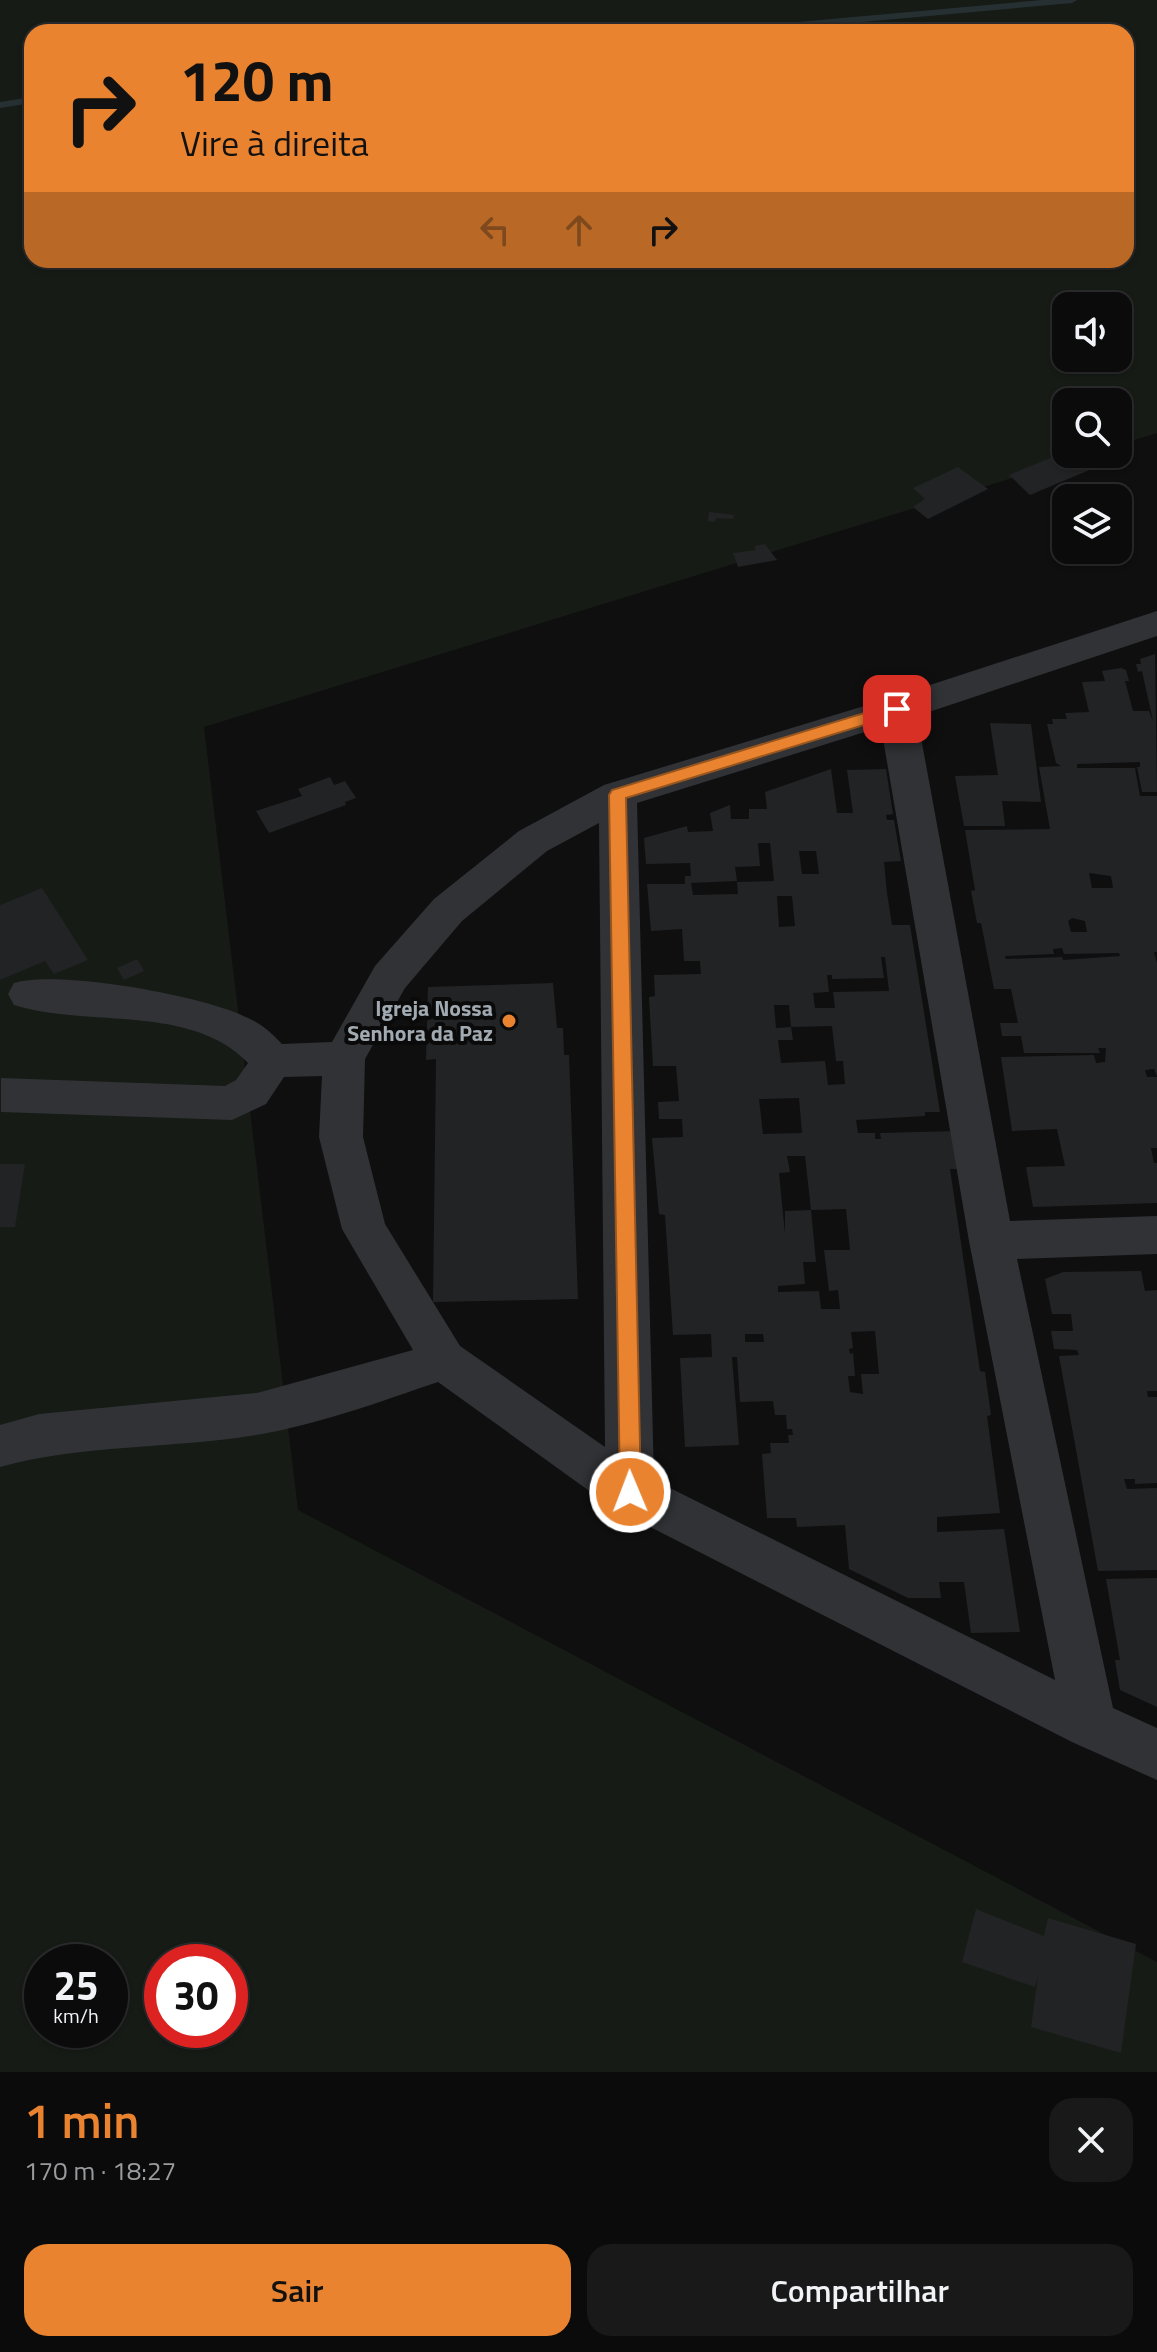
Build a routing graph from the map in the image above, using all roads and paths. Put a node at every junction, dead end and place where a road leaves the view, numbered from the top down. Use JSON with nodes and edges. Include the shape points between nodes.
{"nodes":[{"id":1,"x":1157,"y":623,"type":"edge"},
{"id":2,"x":897,"y":709,"type":"junction"},
{"id":3,"x":618,"y":795,"type":"junction"},
{"id":4,"x":29,"y":994,"type":"dead end"},
{"id":5,"x":344,"y":1058,"type":"junction"},
{"id":6,"x":272,"y":1061,"type":"junction"},
{"id":7,"x":1,"y":1095,"type":"edge"},
{"id":8,"x":1157,"y":1235,"type":"edge"},
{"id":9,"x":991,"y":1241,"type":"junction"},
{"id":10,"x":444,"y":1360,"type":"junction"},
{"id":11,"x":0,"y":1446,"type":"edge"},
{"id":12,"x":630,"y":1492,"type":"junction"},
{"id":13,"x":1090,"y":1724,"type":"junction"},
{"id":14,"x":1157,"y":1754,"type":"edge"}],
"edges":[{"from":1,"to":2,"type":"street"},
{"from":2,"to":3,"type":"street"},
{"from":2,"to":9,"type":"street"},
{"from":3,"to":5,"type":"street","via":[[533,841],[448,910],[390,977]]},
{"from":3,"to":12,"type":"street"},
{"from":4,"to":6,"type":"street","via":[[102,999],[183,1014],[249,1038]]},
{"from":5,"to":6,"type":"street"},
{"from":5,"to":10,"type":"street","via":[[341,1137],[364,1229]]},
{"from":6,"to":7,"type":"street","via":[[251,1092],[232,1103]]},
{"from":8,"to":9,"type":"street"},
{"from":9,"to":13,"type":"street"},
{"from":10,"to":11,"type":"street","via":[[257,1414],[39,1435]]},
{"from":10,"to":12,"type":"street"},
{"from":12,"to":13,"type":"street"},
{"from":13,"to":14,"type":"street"}]}
